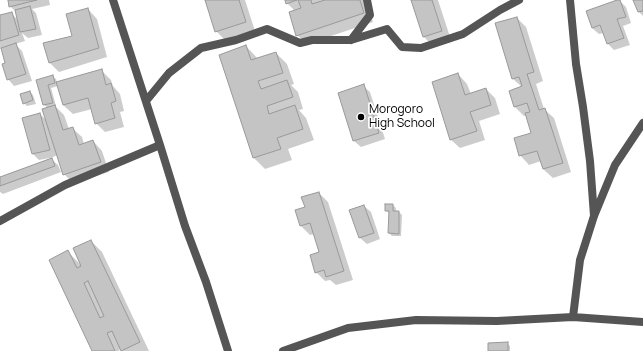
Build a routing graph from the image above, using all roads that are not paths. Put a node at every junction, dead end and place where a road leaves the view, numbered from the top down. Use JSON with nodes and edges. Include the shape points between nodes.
{"nodes":[{"id":1,"x":113,"y":0,"type":"edge"},
{"id":2,"x":366,"y":0,"type":"edge"},
{"id":3,"x":519,"y":0,"type":"edge"},
{"id":4,"x":570,"y":0,"type":"edge"},
{"id":5,"x":351,"y":40,"type":"junction"},
{"id":6,"x":146,"y":101,"type":"junction"},
{"id":7,"x":643,"y":123,"type":"edge"},
{"id":8,"x":160,"y":145,"type":"junction"},
{"id":9,"x":594,"y":216,"type":"junction"},
{"id":10,"x":0,"y":221,"type":"edge"},
{"id":11,"x":573,"y":318,"type":"junction"},
{"id":12,"x":643,"y":322,"type":"edge"},
{"id":13,"x":228,"y":351,"type":"edge"},
{"id":14,"x":283,"y":351,"type":"edge"}],
"edges":[{"from":1,"to":6,"type":"street"},
{"from":2,"to":5,"type":"street","via":[[370,15]]},
{"from":3,"to":5,"type":"street","via":[[463,34],[421,48],[402,47],[387,29]]},
{"from":4,"to":9,"type":"street","via":[[590,161]]},
{"from":5,"to":6,"type":"street","via":[[312,40],[300,43],[267,29],[201,48],[169,73]]},
{"from":6,"to":8,"type":"street"},
{"from":7,"to":9,"type":"street","via":[[615,165]]},
{"from":8,"to":10,"type":"street","via":[[65,185]]},
{"from":8,"to":13,"type":"street","via":[[184,226],[206,282]]},
{"from":9,"to":11,"type":"street","via":[[580,260]]},
{"from":11,"to":12,"type":"street"},
{"from":11,"to":14,"type":"street","via":[[497,321],[416,320],[380,323],[348,328]]}]}
